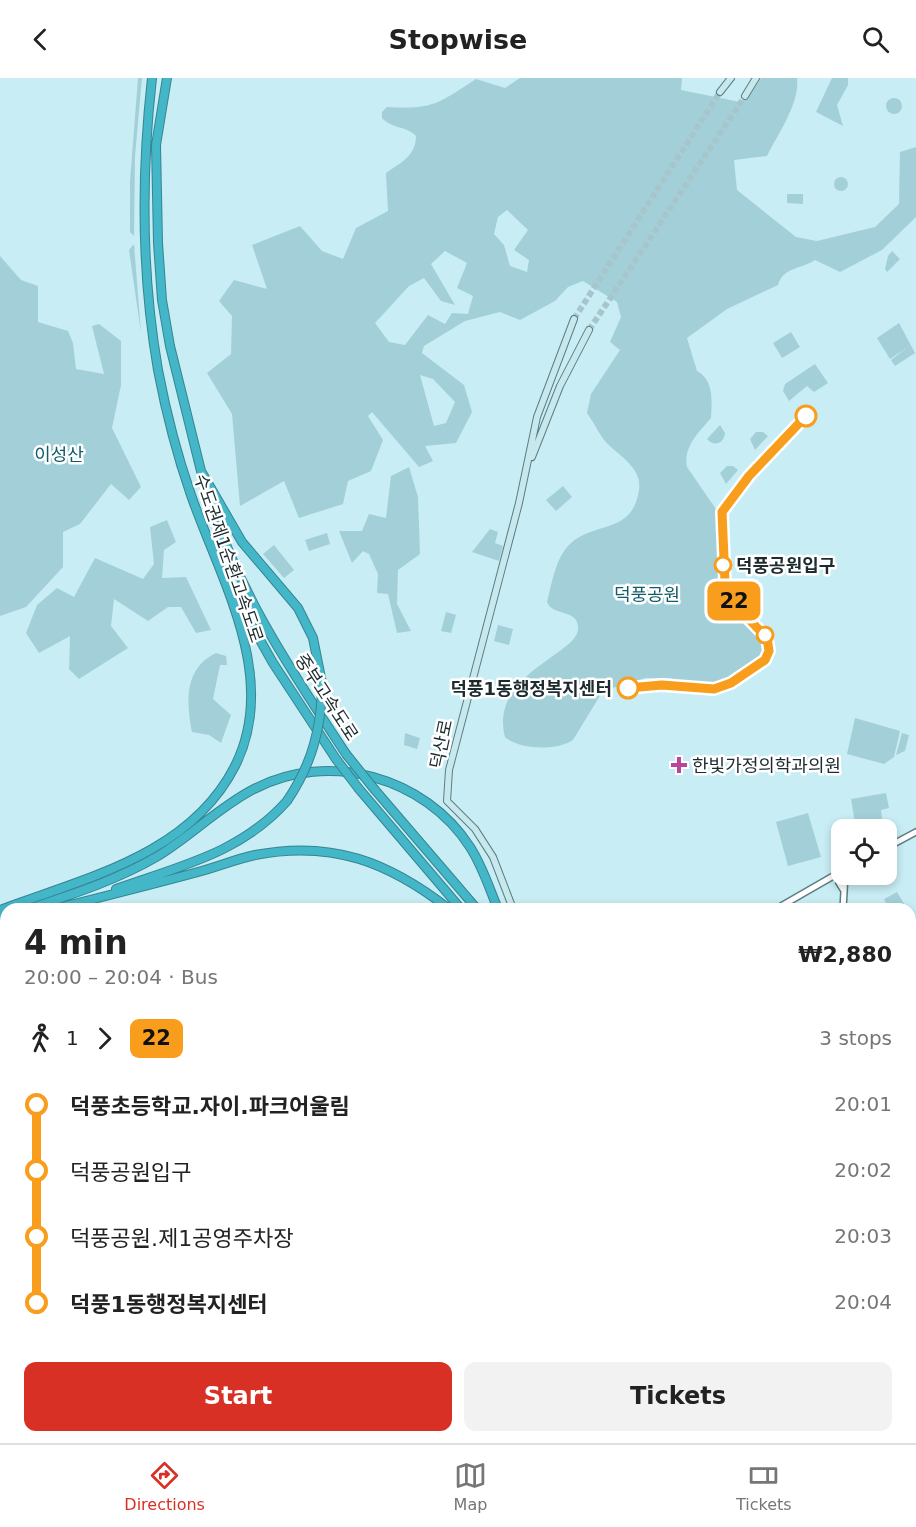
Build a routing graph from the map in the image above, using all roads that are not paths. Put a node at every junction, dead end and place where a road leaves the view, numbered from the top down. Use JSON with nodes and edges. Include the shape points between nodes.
{"nodes":[{"id":1,"x":152,"y":78,"type":"edge"},
{"id":2,"x":167,"y":78,"type":"edge"},
{"id":3,"x":731,"y":78,"type":"edge"},
{"id":4,"x":756,"y":78,"type":"edge"},
{"id":5,"x":720,"y":92,"type":"tunnel mouth"},
{"id":6,"x":744,"y":96,"type":"tunnel mouth"},
{"id":7,"x":574,"y":319,"type":"tunnel mouth"},
{"id":8,"x":590,"y":330,"type":"tunnel mouth"},
{"id":9,"x":528,"y":465,"type":"junction"},
{"id":10,"x":201,"y":471,"type":"junction"},
{"id":11,"x":219,"y":565,"type":"junction"},
{"id":12,"x":916,"y":832,"type":"edge"},
{"id":13,"x":897,"y":842,"type":"edge"},
{"id":14,"x":831,"y":879,"type":"edge"},
{"id":15,"x":843,"y":885,"type":"edge"},
{"id":16,"x":20,"y":903,"type":"edge"},
{"id":17,"x":47,"y":903,"type":"edge"},
{"id":18,"x":76,"y":903,"type":"edge"},
{"id":19,"x":80,"y":903,"type":"edge"},
{"id":20,"x":441,"y":903,"type":"edge"},
{"id":21,"x":455,"y":903,"type":"edge"},
{"id":22,"x":472,"y":903,"type":"edge"},
{"id":23,"x":496,"y":903,"type":"edge"},
{"id":24,"x":511,"y":903,"type":"edge"},
{"id":25,"x":786,"y":903,"type":"edge"},
{"id":26,"x":843,"y":903,"type":"edge"}],
"edges":[{"from":1,"to":11,"type":"highway","name":"수도권제1순환고속도로","via":[[145,144],[143,244],[148,308],[176,444],[190,494]]},
{"from":2,"to":10,"type":"highway","name":"수도권제1순환고속도로","via":[[156,145],[162,300]]},
{"from":3,"to":5,"type":"main road"},
{"from":4,"to":6,"type":"main road"},
{"from":7,"to":9,"type":"main road","name":"덕산로","via":[[537,417]]},
{"from":8,"to":9,"type":"main road","name":"덕산로","via":[[560,386]]},
{"from":9,"to":24,"type":"main road","name":"덕산로","via":[[449,770],[447,801],[475,830],[493,857]]},
{"from":10,"to":18,"type":"highway","name":"수도권제1순환고속도로","bridge":true,"via":[[242,542],[305,621],[319,659],[322,683],[314,747],[287,801],[254,833],[232,846]]},
{"from":10,"to":22,"type":"highway","name":"중부고속도로","bridge":true,"via":[[221,536],[252,604],[300,685],[346,754]]},
{"from":11,"to":16,"type":"highway","name":"수도권제1순환고속도로","via":[[244,645],[253,690],[243,748],[226,782],[206,808],[138,858],[102,875]]},
{"from":11,"to":21,"type":"highway","name":"중부고속도로","bridge":true,"via":[[273,663],[336,759]]},
{"from":12,"to":13,"type":"street"},
{"from":14,"to":25,"type":"street"},
{"from":15,"to":26,"type":"street"},
{"from":17,"to":23,"type":"highway","via":[[126,873],[176,844],[254,789],[294,775],[332,771],[385,780],[434,807],[470,846]]},
{"from":19,"to":20,"type":"highway","via":[[254,856],[294,849],[332,851],[359,858],[410,880]]}]}
